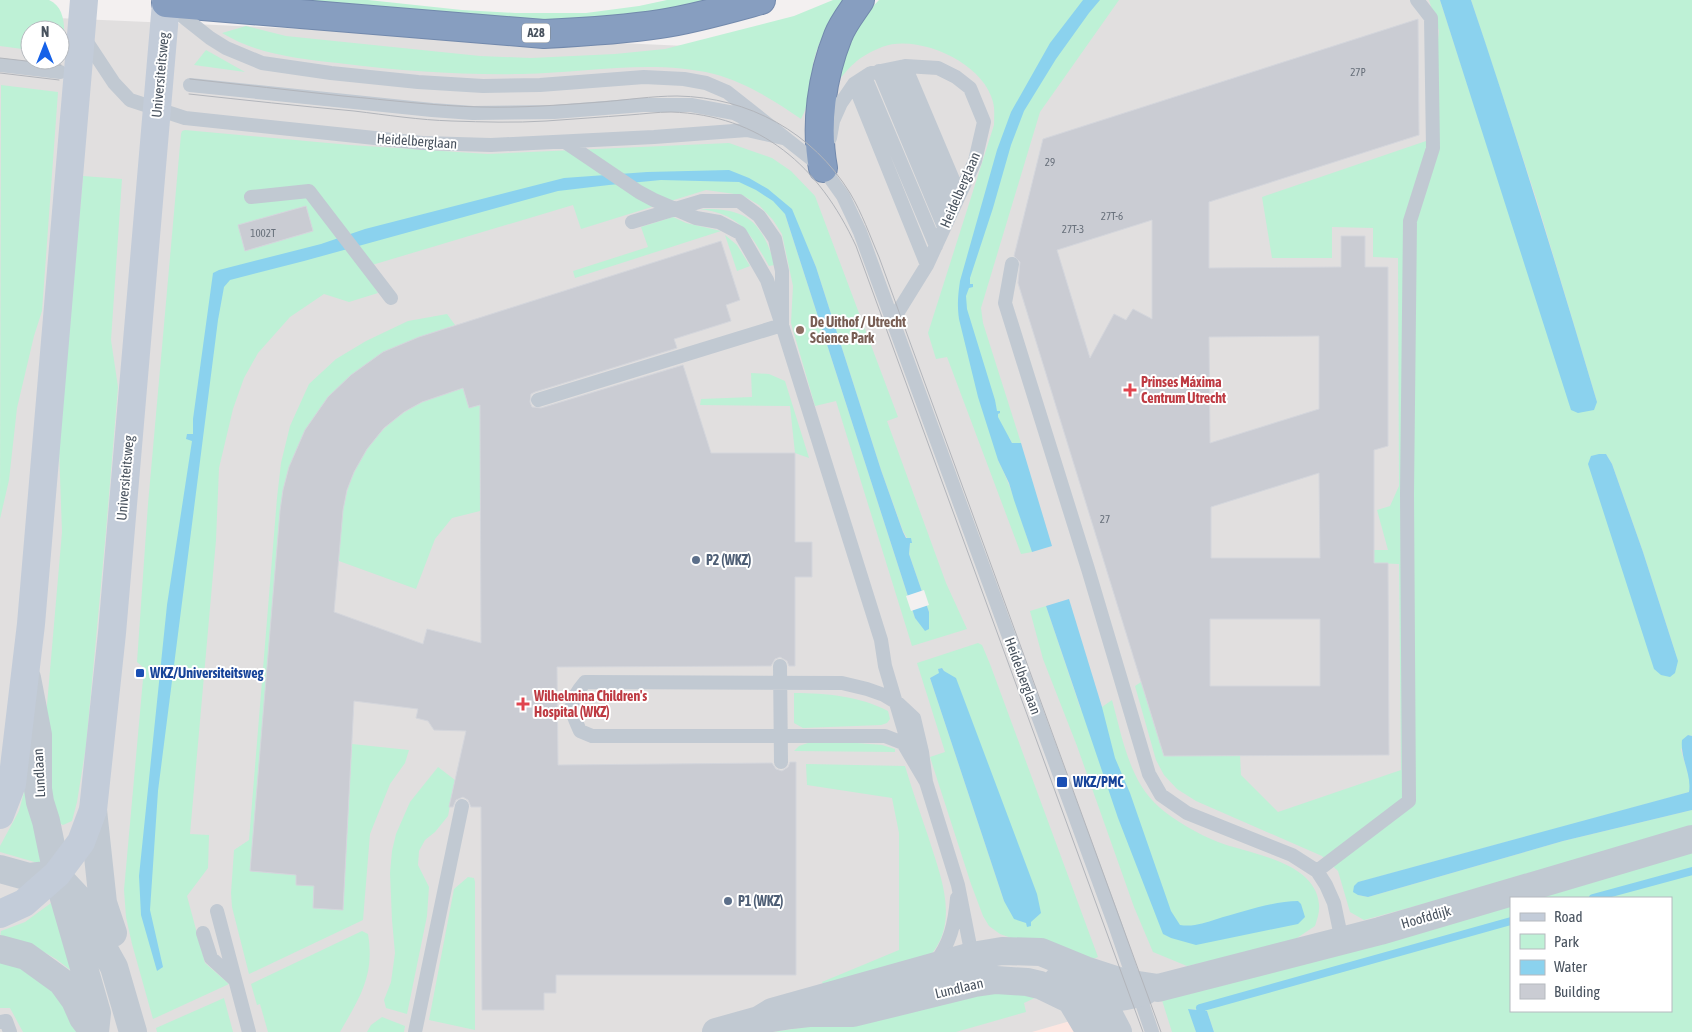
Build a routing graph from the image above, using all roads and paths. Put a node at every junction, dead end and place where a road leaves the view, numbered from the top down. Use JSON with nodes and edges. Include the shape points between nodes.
{"nodes":[{"id":1,"x":84,"y":0,"type":"edge"},
{"id":2,"x":761,"y":0,"type":"edge"},
{"id":3,"x":860,"y":0,"type":"edge"},
{"id":4,"x":1417,"y":0,"type":"edge"},
{"id":5,"x":166,"y":3,"type":"junction"},
{"id":6,"x":81,"y":33,"type":"junction"},
{"id":7,"x":0,"y":65,"type":"edge"},
{"id":8,"x":892,"y":69,"type":"junction"},
{"id":9,"x":60,"y":72,"type":"dead end"},
{"id":10,"x":859,"y":80,"type":"junction"},
{"id":11,"x":190,"y":85,"type":"dead end"},
{"id":12,"x":156,"y":109,"type":"junction"},
{"id":13,"x":790,"y":140,"type":"junction"},
{"id":14,"x":565,"y":142,"type":"junction"},
{"id":15,"x":823,"y":168,"type":"junction"},
{"id":16,"x":959,"y":194,"type":"junction"},
{"id":17,"x":251,"y":197,"type":"dead end"},
{"id":18,"x":674,"y":209,"type":"junction"},
{"id":19,"x":952,"y":211,"type":"junction"},
{"id":20,"x":632,"y":222,"type":"dead end"},
{"id":21,"x":944,"y":227,"type":"junction"},
{"id":22,"x":936,"y":246,"type":"junction"},
{"id":23,"x":927,"y":264,"type":"junction"},
{"id":24,"x":1012,"y":264,"type":"dead end"},
{"id":25,"x":391,"y":298,"type":"dead end"},
{"id":26,"x":893,"y":320,"type":"junction"},
{"id":27,"x":782,"y":324,"type":"junction"},
{"id":28,"x":538,"y":400,"type":"dead end"},
{"id":29,"x":780,"y":666,"type":"dead end"},
{"id":30,"x":26,"y":670,"type":"junction"},
{"id":31,"x":780,"y":683,"type":"junction"},
{"id":32,"x":894,"y":702,"type":"junction"},
{"id":33,"x":781,"y":736,"type":"junction"},
{"id":34,"x":911,"y":755,"type":"junction"},
{"id":35,"x":781,"y":762,"type":"dead end"},
{"id":36,"x":926,"y":782,"type":"junction"},
{"id":37,"x":462,"y":806,"type":"dead end"},
{"id":38,"x":93,"y":810,"type":"junction"},
{"id":39,"x":0,"y":815,"type":"edge"},
{"id":40,"x":1692,"y":839,"type":"edge"},
{"id":41,"x":0,"y":869,"type":"edge"},
{"id":42,"x":1317,"y":871,"type":"junction"},
{"id":43,"x":57,"y":874,"type":"junction"},
{"id":44,"x":958,"y":885,"type":"junction"},
{"id":45,"x":216,"y":911,"type":"dead end"},
{"id":46,"x":0,"y":914,"type":"edge"},
{"id":47,"x":204,"y":933,"type":"dead end"},
{"id":48,"x":1342,"y":941,"type":"junction"},
{"id":49,"x":0,"y":949,"type":"edge"},
{"id":50,"x":114,"y":967,"type":"junction"},
{"id":51,"x":931,"y":968,"type":"junction"},
{"id":52,"x":979,"y":969,"type":"junction"},
{"id":53,"x":1085,"y":970,"type":"junction"},
{"id":54,"x":234,"y":979,"type":"junction"},
{"id":55,"x":1145,"y":988,"type":"junction"},
{"id":56,"x":1102,"y":998,"type":"junction"},
{"id":57,"x":759,"y":1020,"type":"junction"},
{"id":58,"x":0,"y":1022,"type":"edge"},
{"id":59,"x":1103,"y":1030,"type":"edge"},
{"id":60,"x":10,"y":1032,"type":"edge"},
{"id":61,"x":94,"y":1032,"type":"edge"},
{"id":62,"x":133,"y":1032,"type":"edge"},
{"id":63,"x":249,"y":1032,"type":"edge"},
{"id":64,"x":415,"y":1032,"type":"edge"},
{"id":65,"x":716,"y":1032,"type":"edge"},
{"id":66,"x":1152,"y":1032,"type":"edge"}],
"edges":[{"from":1,"to":6,"type":"main road"},
{"from":2,"to":5,"type":"highway","number":"A28","via":[[661,24],[544,34]]},
{"from":3,"to":15,"type":"highway","via":[[838,34],[826,74],[821,113]]},
{"from":4,"to":42,"type":"lane","via":[[1431,18],[1433,148],[1410,221],[1407,494],[1409,801]]},
{"from":5,"to":12,"type":"main road","name":"Universiteitsweg"},
{"from":5,"to":13,"type":"lane","name":"Heidelberglaan","via":[[226,48],[262,63],[331,74],[483,86],[540,85],[644,76],[684,79],[706,83],[727,92]]},
{"from":6,"to":12,"type":"lane","name":"Heidelberglaan","via":[[114,83],[130,100]]},
{"from":6,"to":30,"type":"main road"},
{"from":7,"to":9,"type":"lane"},
{"from":8,"to":10,"type":"lane","name":"Heidelberglaan","via":[[871,73]]},
{"from":8,"to":16,"type":"lane"},
{"from":8,"to":16,"type":"lane","name":"Heidelberglaan","via":[[938,68],[970,88],[984,122],[975,161]]},
{"from":8,"to":19,"type":"lane"},
{"from":8,"to":21,"type":"lane"},
{"from":10,"to":15,"type":"lane","via":[[833,121]]},
{"from":10,"to":22,"type":"lane"},
{"from":10,"to":23,"type":"lane"},
{"from":11,"to":13,"type":"lane","name":"Heidelberglaan","via":[[473,113],[691,105],[734,113]]},
{"from":12,"to":14,"type":"lane","name":"Heidelberglaan","via":[[185,118],[422,143]]},
{"from":12,"to":38,"type":"main road","name":"Universiteitsweg","via":[[112,632]]},
{"from":13,"to":14,"type":"lane","name":"Heidelberglaan","via":[[747,130]]},
{"from":13,"to":15,"type":"lane","name":"Heidelberglaan"},
{"from":14,"to":18,"type":"lane","via":[[639,192]]},
{"from":15,"to":26,"type":"lane","name":"Heidelberglaan","via":[[860,232]]},
{"from":16,"to":19,"type":"lane","name":"Heidelberglaan"},
{"from":17,"to":25,"type":"lane","via":[[309,191]]},
{"from":18,"to":20,"type":"lane"},
{"from":18,"to":27,"type":"lane","via":[[696,218],[719,222],[740,233],[767,280]]},
{"from":18,"to":27,"type":"lane","via":[[702,200],[739,202],[759,216],[775,238],[782,271]]},
{"from":19,"to":21,"type":"lane","name":"Heidelberglaan"},
{"from":21,"to":22,"type":"lane","name":"Heidelberglaan"},
{"from":22,"to":23,"type":"lane","name":"Heidelberglaan"},
{"from":23,"to":26,"type":"lane","name":"Heidelberglaan"},
{"from":24,"to":42,"type":"lane","via":[[1005,303],[1149,774],[1161,795],[1188,814],[1292,854]]},
{"from":26,"to":55,"type":"lane","name":"Heidelberglaan"},
{"from":27,"to":28,"type":"lane"},
{"from":27,"to":32,"type":"lane","via":[[879,631]]},
{"from":29,"to":31,"type":"lane"},
{"from":30,"to":39,"type":"main road","via":[[12,784]]},
{"from":30,"to":43,"type":"street","name":"Lundlaan","via":[[38,735],[38,789]]},
{"from":31,"to":32,"type":"lane","via":[[842,683],[884,695]]},
{"from":31,"to":33,"type":"lane"},
{"from":31,"to":33,"type":"lane","via":[[585,682],[575,694],[571,711],[580,731],[592,736]]},
{"from":32,"to":34,"type":"lane"},
{"from":32,"to":36,"type":"lane","via":[[914,718]]},
{"from":33,"to":34,"type":"lane","via":[[885,736],[903,743]]},
{"from":33,"to":35,"type":"lane"},
{"from":34,"to":36,"type":"lane"},
{"from":36,"to":44,"type":"lane"},
{"from":37,"to":64,"type":"lane"},
{"from":38,"to":43,"type":"main road","name":"Universiteitsweg","via":[[81,842]]},
{"from":38,"to":50,"type":"street","name":"Lundlaan","via":[[103,903],[115,941]]},
{"from":40,"to":48,"type":"street","name":"Hoofddijk"},
{"from":41,"to":43,"type":"street","via":[[29,877]]},
{"from":42,"to":48,"type":"lane","via":[[1334,904]]},
{"from":43,"to":46,"type":"main road","name":"Universiteitsweg","via":[[24,903]]},
{"from":43,"to":50,"type":"street","name":"Lundlaan","via":[[90,912],[100,942]]},
{"from":43,"to":61,"type":"street","name":"Lundlaan","via":[[98,1013]]},
{"from":44,"to":51,"type":"lane","via":[[955,920],[945,949]]},
{"from":44,"to":52,"type":"lane"},
{"from":45,"to":54,"type":"lane"},
{"from":47,"to":54,"type":"lane","via":[[211,958]]},
{"from":48,"to":55,"type":"street","name":"Hoofddijk"},
{"from":49,"to":61,"type":"street","name":"Lundlaan","via":[[26,956],[62,982],[75,1000],[82,1018]]},
{"from":50,"to":62,"type":"street","name":"Lundlaan"},
{"from":51,"to":52,"type":"street","name":"Lundlaan"},
{"from":51,"to":57,"type":"street","name":"Lundlaan","via":[[772,1012]]},
{"from":52,"to":53,"type":"street","name":"Lundlaan","via":[[1002,951],[1041,952]]},
{"from":52,"to":56,"type":"street","name":"Lundlaan","via":[[992,966],[1021,968]]},
{"from":52,"to":57,"type":"street","name":"Lundlaan","via":[[809,1013]]},
{"from":52,"to":59,"type":"street","name":"Lundlaan","via":[[1040,985],[1071,1000]]},
{"from":53,"to":55,"type":"street","name":"Hoofddijk"},
{"from":53,"to":56,"type":"street","name":"Lundlaan"},
{"from":54,"to":63,"type":"lane"},
{"from":55,"to":56,"type":"street","name":"Hoofddijk"},
{"from":55,"to":66,"type":"lane","name":"Heidelberglaan"},
{"from":56,"to":59,"type":"street","name":"Lundlaan"},
{"from":57,"to":65,"type":"street","name":"Lundlaan"},
{"from":58,"to":60,"type":"lane","via":[[6,1021]]}]}
